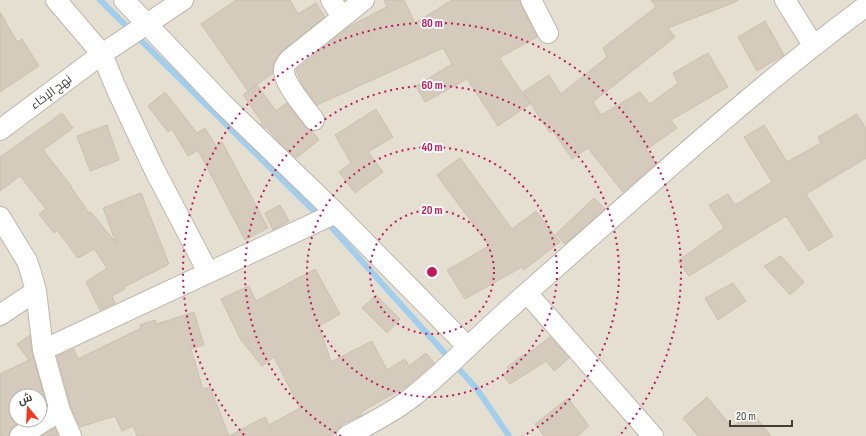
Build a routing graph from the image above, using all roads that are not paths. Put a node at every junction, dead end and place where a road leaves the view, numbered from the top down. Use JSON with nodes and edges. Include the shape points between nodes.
{"nodes":[{"id":1,"x":56,"y":0,"type":"edge"},
{"id":2,"x":124,"y":0,"type":"edge"},
{"id":3,"x":183,"y":0,"type":"edge"},
{"id":4,"x":331,"y":0,"type":"edge"},
{"id":5,"x":364,"y":0,"type":"edge"},
{"id":6,"x":531,"y":0,"type":"edge"},
{"id":7,"x":785,"y":0,"type":"edge"},
{"id":8,"x":866,"y":6,"type":"edge"},
{"id":9,"x":342,"y":17,"type":"junction"},
{"id":10,"x":148,"y":24,"type":"junction"},
{"id":11,"x":548,"y":33,"type":"dead end"},
{"id":12,"x":813,"y":45,"type":"junction"},
{"id":13,"x":102,"y":54,"type":"junction"},
{"id":14,"x":314,"y":120,"type":"dead end"},
{"id":15,"x":0,"y":130,"type":"edge"},
{"id":16,"x":336,"y":213,"type":"junction"},
{"id":17,"x":0,"y":217,"type":"edge"},
{"id":18,"x":208,"y":272,"type":"junction"},
{"id":19,"x":36,"y":291,"type":"junction"},
{"id":20,"x":527,"y":293,"type":"junction"},
{"id":21,"x":0,"y":315,"type":"edge"},
{"id":22,"x":468,"y":347,"type":"junction"},
{"id":23,"x":43,"y":350,"type":"junction"},
{"id":24,"x":60,"y":411,"type":"junction"},
{"id":25,"x":20,"y":436,"type":"edge"},
{"id":26,"x":71,"y":436,"type":"edge"},
{"id":27,"x":347,"y":436,"type":"edge"},
{"id":28,"x":653,"y":436,"type":"edge"}],
"edges":[{"from":1,"to":13,"type":"street"},
{"from":2,"to":10,"type":"street"},
{"from":3,"to":10,"type":"street","name":"نهج الإخاء"},
{"from":4,"to":9,"type":"street"},
{"from":5,"to":9,"type":"street"},
{"from":6,"to":11,"type":"street"},
{"from":7,"to":12,"type":"street"},
{"from":8,"to":12,"type":"street"},
{"from":9,"to":14,"type":"street","via":[[290,59],[285,66],[284,76]]},
{"from":10,"to":13,"type":"street","name":"نهج الإخاء"},
{"from":10,"to":16,"type":"street","via":[[222,103]]},
{"from":12,"to":20,"type":"street","via":[[729,115]]},
{"from":13,"to":15,"type":"street","name":"نهج الإخاء"},
{"from":13,"to":18,"type":"street","via":[[154,169]]},
{"from":16,"to":18,"type":"street"},
{"from":16,"to":22,"type":"street"},
{"from":17,"to":19,"type":"street","via":[[27,261]]},
{"from":18,"to":23,"type":"street"},
{"from":19,"to":21,"type":"street"},
{"from":19,"to":23,"type":"street"},
{"from":20,"to":22,"type":"street"},
{"from":20,"to":28,"type":"street"},
{"from":22,"to":27,"type":"street","via":[[409,399]]},
{"from":23,"to":24,"type":"street"},
{"from":24,"to":25,"type":"street"},
{"from":24,"to":26,"type":"street"}]}
